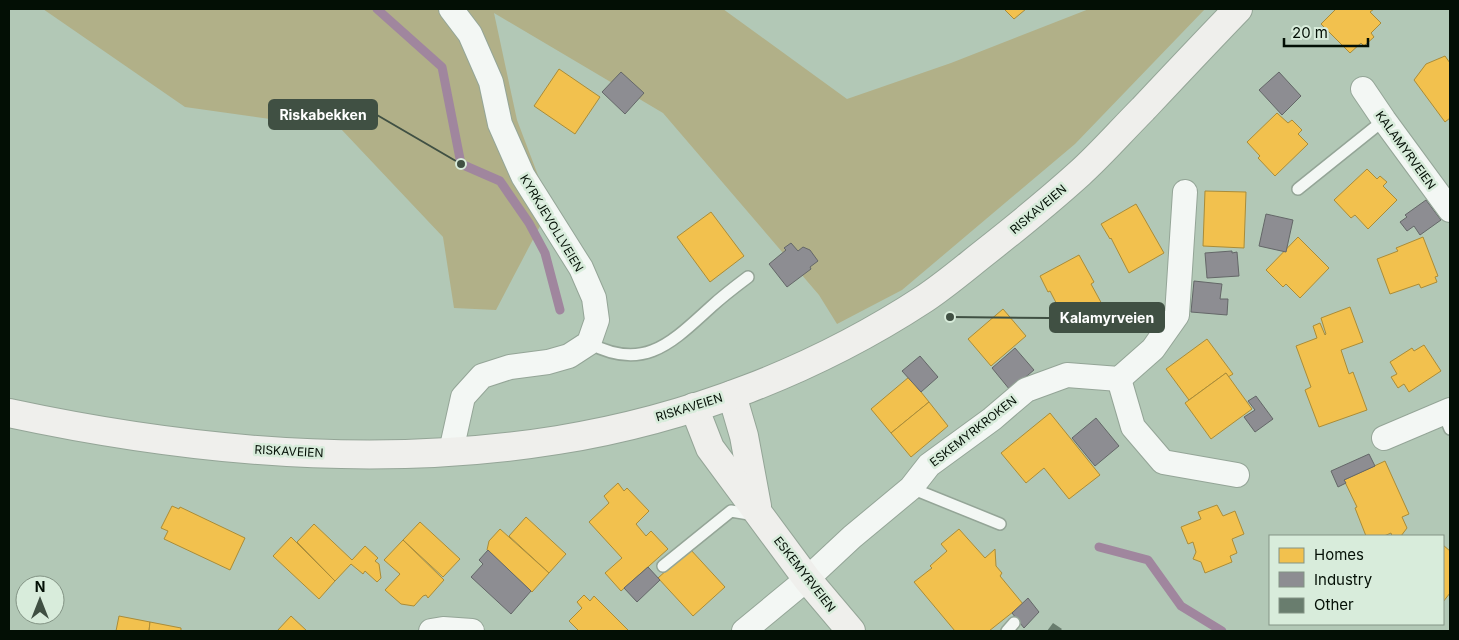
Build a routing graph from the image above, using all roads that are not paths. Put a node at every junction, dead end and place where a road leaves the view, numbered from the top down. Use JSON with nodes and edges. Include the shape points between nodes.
{"nodes":[{"id":1,"x":451,"y":9,"type":"edge"},
{"id":2,"x":1238,"y":9,"type":"edge"},
{"id":3,"x":1363,"y":89,"type":"dead end"},
{"id":4,"x":1384,"y":120,"type":"junction"},
{"id":5,"x":1298,"y":189,"type":"dead end"},
{"id":6,"x":1185,"y":192,"type":"dead end"},
{"id":7,"x":1450,"y":210,"type":"edge"},
{"id":8,"x":748,"y":277,"type":"dead end"},
{"id":9,"x":589,"y":343,"type":"junction"},
{"id":10,"x":1119,"y":379,"type":"junction"},
{"id":11,"x":732,"y":395,"type":"junction"},
{"id":12,"x":694,"y":407,"type":"junction"},
{"id":13,"x":9,"y":413,"type":"edge"},
{"id":14,"x":1448,"y":417,"type":"edge"},
{"id":15,"x":1384,"y":438,"type":"dead end"},
{"id":16,"x":451,"y":451,"type":"junction"},
{"id":17,"x":1237,"y":475,"type":"dead end"},
{"id":18,"x":911,"y":488,"type":"junction"},
{"id":19,"x":759,"y":515,"type":"junction"},
{"id":20,"x":1000,"y":524,"type":"dead end"},
{"id":21,"x":663,"y":566,"type":"dead end"},
{"id":22,"x":807,"y":579,"type":"junction"},
{"id":23,"x":431,"y":631,"type":"edge"},
{"id":24,"x":472,"y":631,"type":"edge"},
{"id":25,"x":744,"y":631,"type":"edge"},
{"id":26,"x":852,"y":631,"type":"edge"}],
"edges":[{"from":1,"to":9,"type":"street","name":"KYRKJEVOLLVEIEN","via":[[470,34],[491,82],[500,124],[522,176],[581,268],[594,298],[597,320]]},
{"from":2,"to":11,"type":"main road","name":"RISKAVEIEN","via":[[1082,171],[974,261],[926,297],[867,334],[801,367]]},
{"from":3,"to":4,"type":"street","name":"KALAMYRVEIEN"},
{"from":4,"to":5,"type":"lane"},
{"from":4,"to":7,"type":"street","name":"KALAMYRVEIEN"},
{"from":6,"to":10,"type":"street","via":[[1177,315],[1153,349]]},
{"from":8,"to":9,"type":"lane","via":[[661,348],[624,354]]},
{"from":9,"to":16,"type":"street","via":[[569,356],[482,376],[463,398]]},
{"from":10,"to":17,"type":"street","via":[[1133,427],[1163,462]]},
{"from":10,"to":18,"type":"street","name":"ESKEMYRKROKEN","via":[[1067,375],[1026,390],[929,465]]},
{"from":11,"to":12,"type":"main road","name":"RISKAVEIEN"},
{"from":11,"to":19,"type":"main road","name":"ESKEMYRVEIEN","via":[[744,436]]},
{"from":12,"to":16,"type":"main road","name":"RISKAVEIEN","via":[[557,440]]},
{"from":12,"to":19,"type":"main road","name":"ESKEMYRVEIEN","via":[[710,448]]},
{"from":13,"to":16,"type":"main road","name":"RISKAVEIEN","via":[[116,434],[247,449],[344,454]]},
{"from":14,"to":15,"type":"street"},
{"from":18,"to":20,"type":"lane"},
{"from":18,"to":22,"type":"street","name":"ESKEMYRKROKEN"},
{"from":19,"to":21,"type":"lane","via":[[731,511]]},
{"from":19,"to":22,"type":"main road","name":"ESKEMYRVEIEN"},
{"from":22,"to":25,"type":"street","name":"ESKEMYRKROKEN"},
{"from":22,"to":26,"type":"main road","name":"ESKEMYRVEIEN"},
{"from":23,"to":24,"type":"street"}]}
